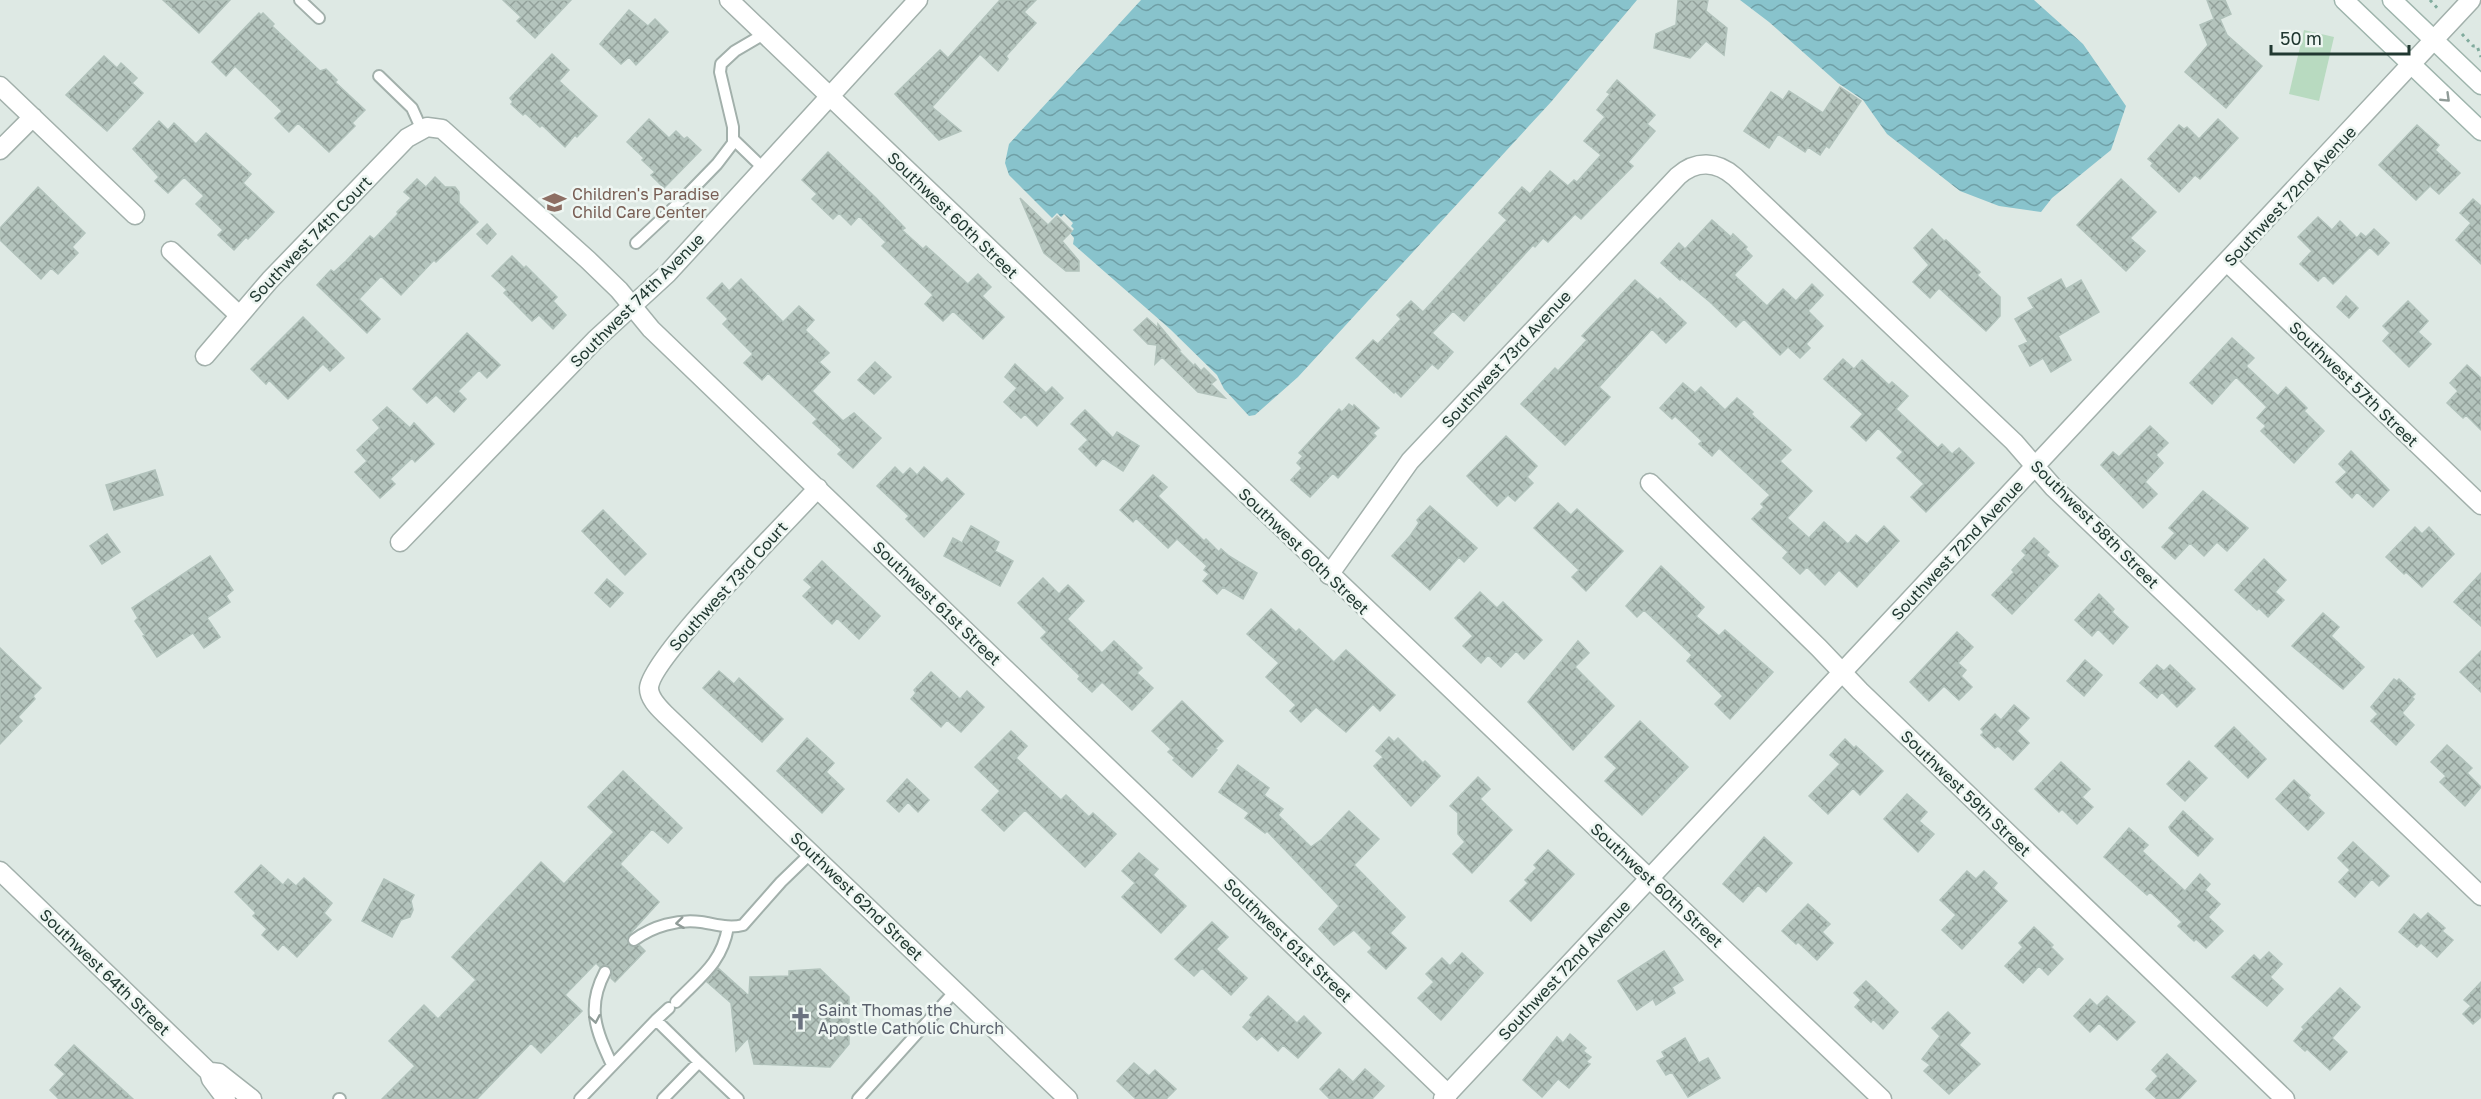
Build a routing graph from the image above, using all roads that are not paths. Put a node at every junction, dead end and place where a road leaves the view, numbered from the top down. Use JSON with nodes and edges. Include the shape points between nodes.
{"nodes":[{"id":1,"x":300,"y":0,"type":"edge"},
{"id":2,"x":729,"y":0,"type":"edge"},
{"id":3,"x":918,"y":0,"type":"edge"},
{"id":4,"x":2344,"y":0,"type":"edge"},
{"id":5,"x":2392,"y":0,"type":"edge"},
{"id":6,"x":2471,"y":0,"type":"edge"},
{"id":7,"x":319,"y":18,"type":"dead end"},
{"id":8,"x":764,"y":34,"type":"junction"},
{"id":9,"x":2434,"y":40,"type":"junction"},
{"id":10,"x":2412,"y":65,"type":"junction"},
{"id":11,"x":379,"y":76,"type":"dead end"},
{"id":12,"x":2481,"y":85,"type":"edge"},
{"id":13,"x":0,"y":86,"type":"edge"},
{"id":14,"x":829,"y":96,"type":"junction"},
{"id":15,"x":33,"y":117,"type":"junction"},
{"id":16,"x":421,"y":128,"type":"junction"},
{"id":17,"x":2481,"y":131,"type":"edge"},
{"id":18,"x":733,"y":140,"type":"junction"},
{"id":19,"x":0,"y":150,"type":"edge"},
{"id":20,"x":1704,"y":164,"type":"joint"},
{"id":21,"x":764,"y":169,"type":"junction"},
{"id":22,"x":135,"y":214,"type":"dead end"},
{"id":23,"x":636,"y":243,"type":"dead end"},
{"id":24,"x":171,"y":251,"type":"dead end"},
{"id":25,"x":2228,"y":262,"type":"junction"},
{"id":26,"x":632,"y":306,"type":"junction"},
{"id":27,"x":238,"y":315,"type":"junction"},
{"id":28,"x":205,"y":356,"type":"dead end"},
{"id":29,"x":2036,"y":466,"type":"junction"},
{"id":30,"x":1650,"y":483,"type":"dead end"},
{"id":31,"x":818,"y":488,"type":"junction"},
{"id":32,"x":2481,"y":505,"type":"edge"},
{"id":33,"x":400,"y":542,"type":"dead end"},
{"id":34,"x":1329,"y":575,"type":"junction"},
{"id":35,"x":1843,"y":672,"type":"junction"},
{"id":36,"x":649,"y":690,"type":"joint"},
{"id":37,"x":811,"y":853,"type":"junction"},
{"id":38,"x":0,"y":871,"type":"edge"},
{"id":39,"x":1650,"y":879,"type":"junction"},
{"id":40,"x":2481,"y":896,"type":"edge"},
{"id":41,"x":729,"y":927,"type":"junction"},
{"id":42,"x":634,"y":940,"type":"dead end"},
{"id":43,"x":604,"y":972,"type":"dead end"},
{"id":44,"x":956,"y":990,"type":"junction"},
{"id":45,"x":656,"y":1020,"type":"junction"},
{"id":46,"x":699,"y":1062,"type":"junction"},
{"id":47,"x":612,"y":1065,"type":"junction"},
{"id":48,"x":209,"y":1072,"type":"junction"},
{"id":49,"x":1445,"y":1097,"type":"edge"},
{"id":50,"x":226,"y":1099,"type":"edge"},
{"id":51,"x":252,"y":1099,"type":"edge"},
{"id":52,"x":580,"y":1099,"type":"edge"},
{"id":53,"x":663,"y":1099,"type":"edge"},
{"id":54,"x":738,"y":1099,"type":"edge"},
{"id":55,"x":858,"y":1099,"type":"edge"},
{"id":56,"x":1068,"y":1099,"type":"edge"},
{"id":57,"x":1882,"y":1099,"type":"edge"},
{"id":58,"x":2285,"y":1099,"type":"edge"}],
"edges":[{"from":1,"to":7,"type":"lane"},
{"from":2,"to":8,"type":"street","name":"Southwest 60th Street"},
{"from":3,"to":14,"type":"street","name":"Southwest 74th Avenue"},
{"from":4,"to":10,"type":"street"},
{"from":5,"to":9,"type":"street"},
{"from":6,"to":9,"type":"street","name":"Southwest 72nd Avenue"},
{"from":8,"to":14,"type":"street","name":"Southwest 60th Street"},
{"from":8,"to":18,"type":"lane","via":[[721,64]]},
{"from":9,"to":10,"type":"street","name":"Southwest 72nd Avenue"},
{"from":9,"to":12,"type":"street"},
{"from":10,"to":17,"type":"street","one_way":true},
{"from":10,"to":25,"type":"street","name":"Southwest 72nd Avenue"},
{"from":11,"to":16,"type":"lane","via":[[412,108]]},
{"from":13,"to":15,"type":"street"},
{"from":14,"to":21,"type":"street","name":"Southwest 74th Avenue"},
{"from":14,"to":34,"type":"street","name":"Southwest 60th Street"},
{"from":15,"to":19,"type":"street"},
{"from":15,"to":22,"type":"street"},
{"from":16,"to":26,"type":"street","name":"Southwest 61st Street","via":[[438,127],[452,136],[588,260]]},
{"from":16,"to":27,"type":"street","name":"Southwest 74th Court","via":[[407,138]]},
{"from":18,"to":21,"type":"lane"},
{"from":18,"to":23,"type":"lane","via":[[717,164]]},
{"from":20,"to":29,"type":"street","name":"Southwest 58th Street","via":[[1717,165],[1735,177]]},
{"from":20,"to":34,"type":"street","name":"Southwest 73rd Avenue","via":[[1688,168],[1678,176],[1410,461]]},
{"from":21,"to":26,"type":"street","name":"Southwest 74th Avenue","via":[[668,273]]},
{"from":24,"to":27,"type":"street"},
{"from":25,"to":29,"type":"street","name":"Southwest 72nd Avenue"},
{"from":25,"to":32,"type":"street","name":"Southwest 57th Street"},
{"from":26,"to":31,"type":"street","name":"Southwest 61st Street","via":[[651,329]]},
{"from":26,"to":33,"type":"street","name":"Southwest 74th Avenue"},
{"from":27,"to":28,"type":"street","name":"Southwest 74th Court"},
{"from":29,"to":35,"type":"street","name":"Southwest 72nd Avenue"},
{"from":29,"to":40,"type":"street","name":"Southwest 58th Street","via":[[2054,488]]},
{"from":30,"to":35,"type":"street","name":"Southwest 59th Street"},
{"from":31,"to":36,"type":"street","name":"Southwest 73rd Court","via":[[675,643],[653,675]]},
{"from":31,"to":49,"type":"street","name":"Southwest 61st Street"},
{"from":34,"to":39,"type":"street","name":"Southwest 60th Street"},
{"from":35,"to":39,"type":"street","name":"Southwest 72nd Avenue"},
{"from":35,"to":58,"type":"street","name":"Southwest 59th Street"},
{"from":36,"to":37,"type":"street","name":"Southwest 62nd Street","via":[[666,715]]},
{"from":37,"to":41,"type":"lane","via":[[743,925]]},
{"from":37,"to":44,"type":"street","name":"Southwest 62nd Street"},
{"from":38,"to":48,"type":"street","name":"Southwest 64th Street"},
{"from":39,"to":49,"type":"street","name":"Southwest 72nd Avenue"},
{"from":39,"to":57,"type":"street","name":"Southwest 60th Street"},
{"from":41,"to":42,"type":"lane","one_way":true,"via":[[680,922]]},
{"from":41,"to":45,"type":"lane","via":[[718,958]]},
{"from":43,"to":47,"type":"lane","one_way":true,"via":[[594,1008],[598,1031]]},
{"from":44,"to":55,"type":"lane"},
{"from":44,"to":56,"type":"street","name":"Southwest 62nd Street"},
{"from":45,"to":46,"type":"lane"},
{"from":45,"to":47,"type":"lane"},
{"from":46,"to":53,"type":"lane"},
{"from":46,"to":54,"type":"lane"},
{"from":47,"to":52,"type":"lane"},
{"from":48,"to":50,"type":"street","name":"Southwest 64th Street"},
{"from":48,"to":51,"type":"street","name":"Southwest 64th Street","via":[[219,1073]]}]}
